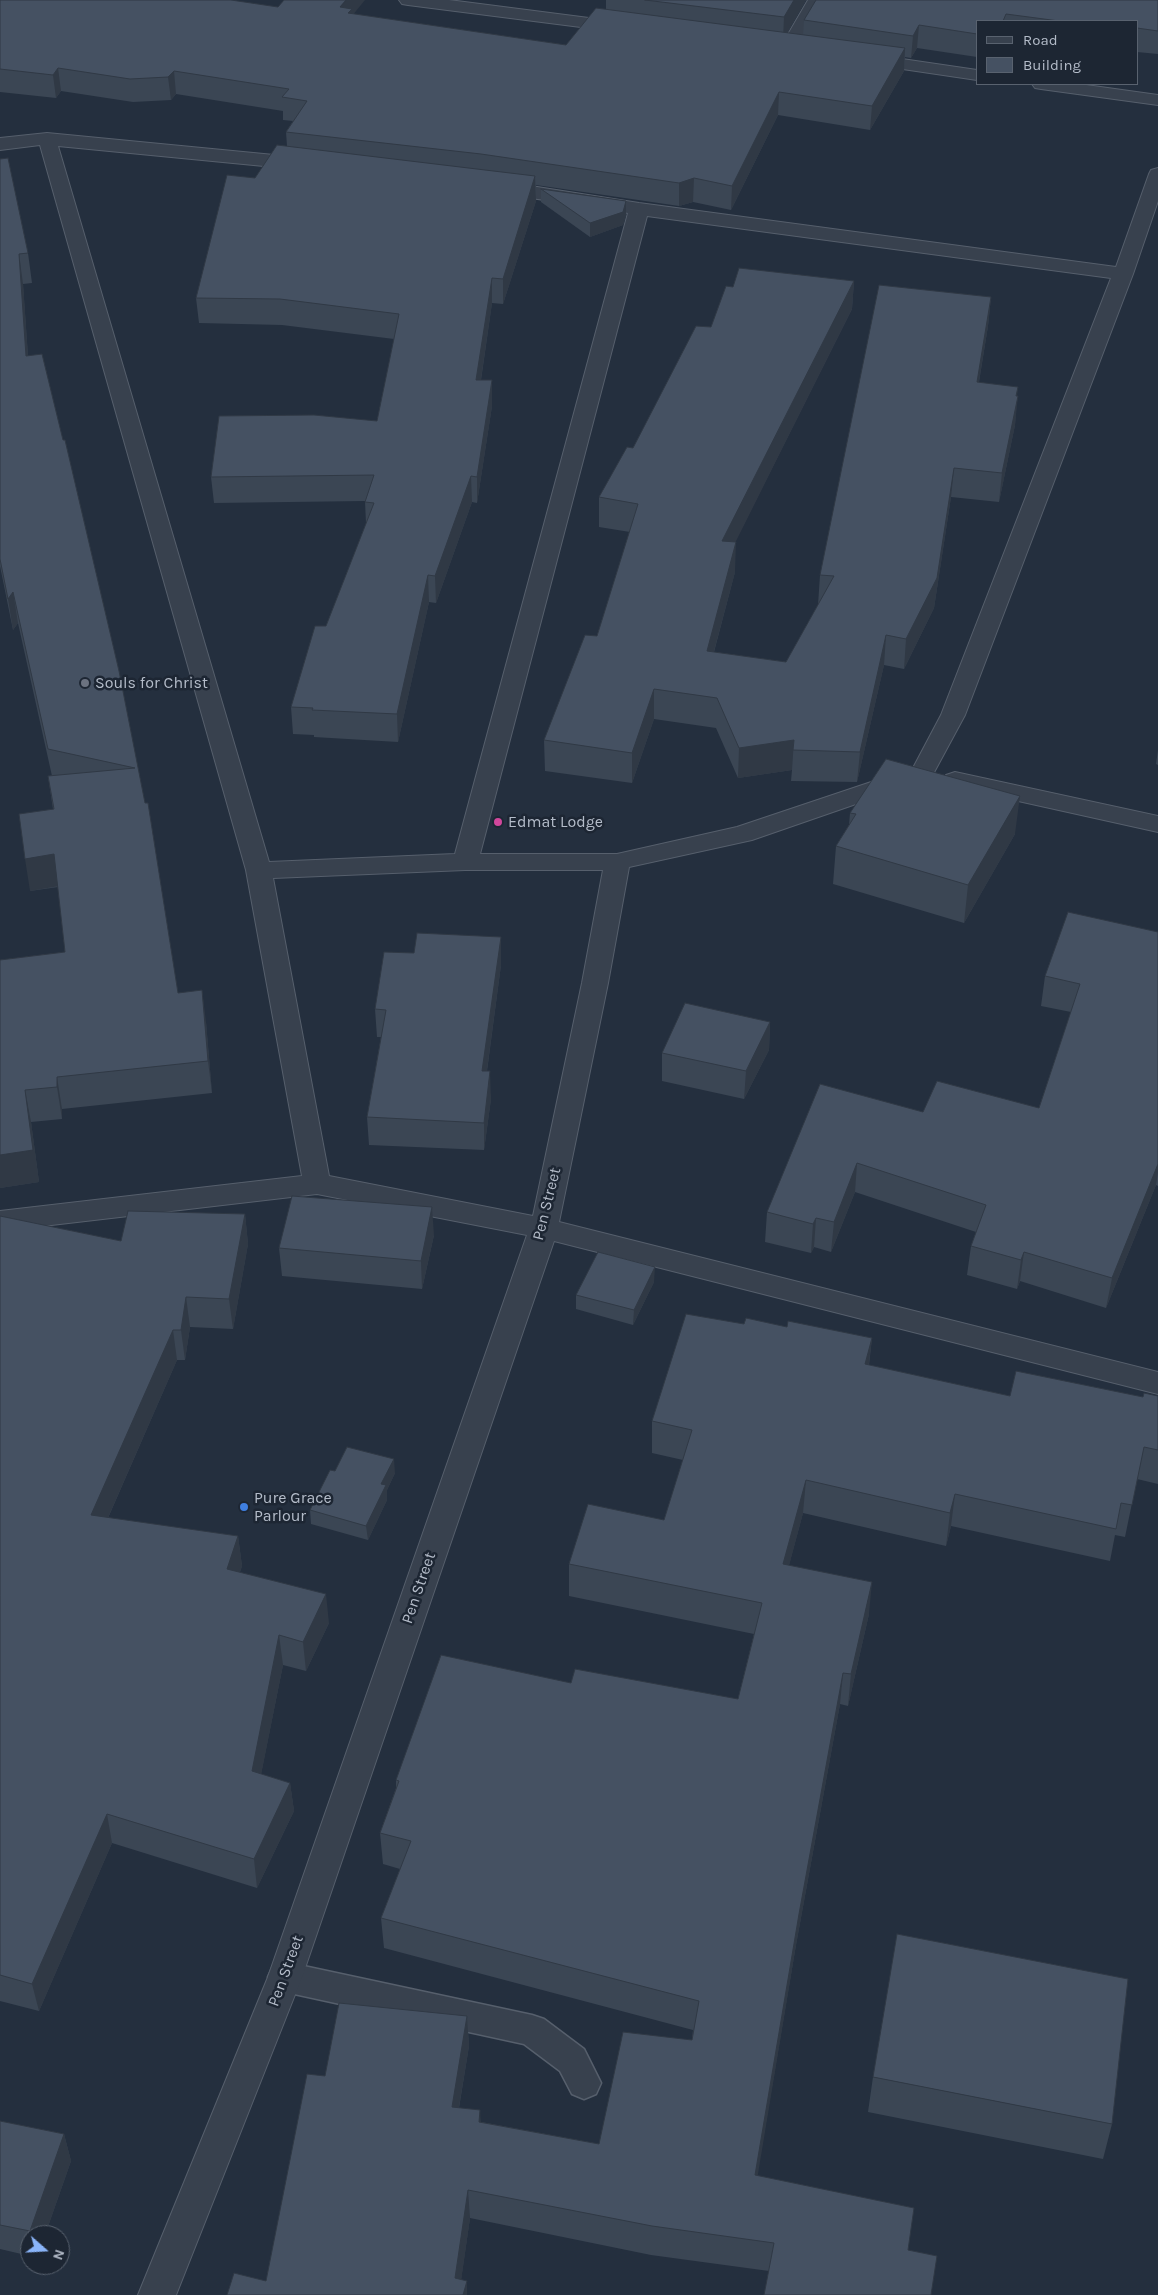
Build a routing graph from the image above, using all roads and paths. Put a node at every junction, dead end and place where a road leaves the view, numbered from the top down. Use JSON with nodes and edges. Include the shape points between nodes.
{"nodes":[{"id":1,"x":408,"y":0,"type":"edge"},
{"id":2,"x":817,"y":0,"type":"edge"},
{"id":3,"x":633,"y":28,"type":"edge"},
{"id":4,"x":770,"y":45,"type":"edge"},
{"id":5,"x":789,"y":48,"type":"junction"},
{"id":6,"x":809,"y":51,"type":"edge"},
{"id":7,"x":848,"y":56,"type":"edge"},
{"id":8,"x":976,"y":74,"type":"edge"},
{"id":9,"x":1048,"y":85,"type":"edge"},
{"id":10,"x":1158,"y":100,"type":"edge"},
{"id":11,"x":47,"y":139,"type":"junction"},
{"id":12,"x":0,"y":144,"type":"edge"},
{"id":13,"x":319,"y":166,"type":"edge"},
{"id":14,"x":1158,"y":174,"type":"edge"},
{"id":15,"x":481,"y":185,"type":"edge"},
{"id":16,"x":638,"y":209,"type":"junction"},
{"id":17,"x":1123,"y":274,"type":"junction"},
{"id":18,"x":922,"y":773,"type":"junction"},
{"id":19,"x":1158,"y":824,"type":"edge"},
{"id":20,"x":465,"y":862,"type":"junction"},
{"id":21,"x":617,"y":862,"type":"junction"},
{"id":22,"x":259,"y":870,"type":"junction"},
{"id":23,"x":317,"y":1184,"type":"junction"},
{"id":24,"x":0,"y":1221,"type":"edge"},
{"id":25,"x":544,"y":1228,"type":"junction"},
{"id":26,"x":1158,"y":1383,"type":"edge"},
{"id":27,"x":285,"y":1978,"type":"junction"},
{"id":28,"x":584,"y":2083,"type":"dead end"},
{"id":29,"x":157,"y":2295,"type":"edge"}],
"edges":[{"from":1,"to":3,"type":"street"},
{"from":2,"to":5,"type":"street"},
{"from":4,"to":5,"type":"street"},
{"from":5,"to":6,"type":"street"},
{"from":7,"to":8,"type":"street"},
{"from":9,"to":10,"type":"street"},
{"from":11,"to":12,"type":"street"},
{"from":11,"to":13,"type":"street"},
{"from":11,"to":22,"type":"street"},
{"from":14,"to":17,"type":"street"},
{"from":15,"to":16,"type":"street"},
{"from":16,"to":17,"type":"street"},
{"from":16,"to":20,"type":"street"},
{"from":17,"to":18,"type":"street","via":[[952,715]]},
{"from":18,"to":19,"type":"street"},
{"from":18,"to":21,"type":"street","via":[[743,834]]},
{"from":20,"to":21,"type":"street"},
{"from":20,"to":22,"type":"street"},
{"from":21,"to":25,"type":"street","name":"Pen Street","via":[[596,983]]},
{"from":22,"to":23,"type":"street"},
{"from":23,"to":24,"type":"street"},
{"from":23,"to":25,"type":"street"},
{"from":25,"to":26,"type":"street"},
{"from":25,"to":27,"type":"street","name":"Pen Street"},
{"from":27,"to":28,"type":"lane","via":[[532,2030],[572,2060]]},
{"from":27,"to":29,"type":"street","name":"Pen Street"}]}
